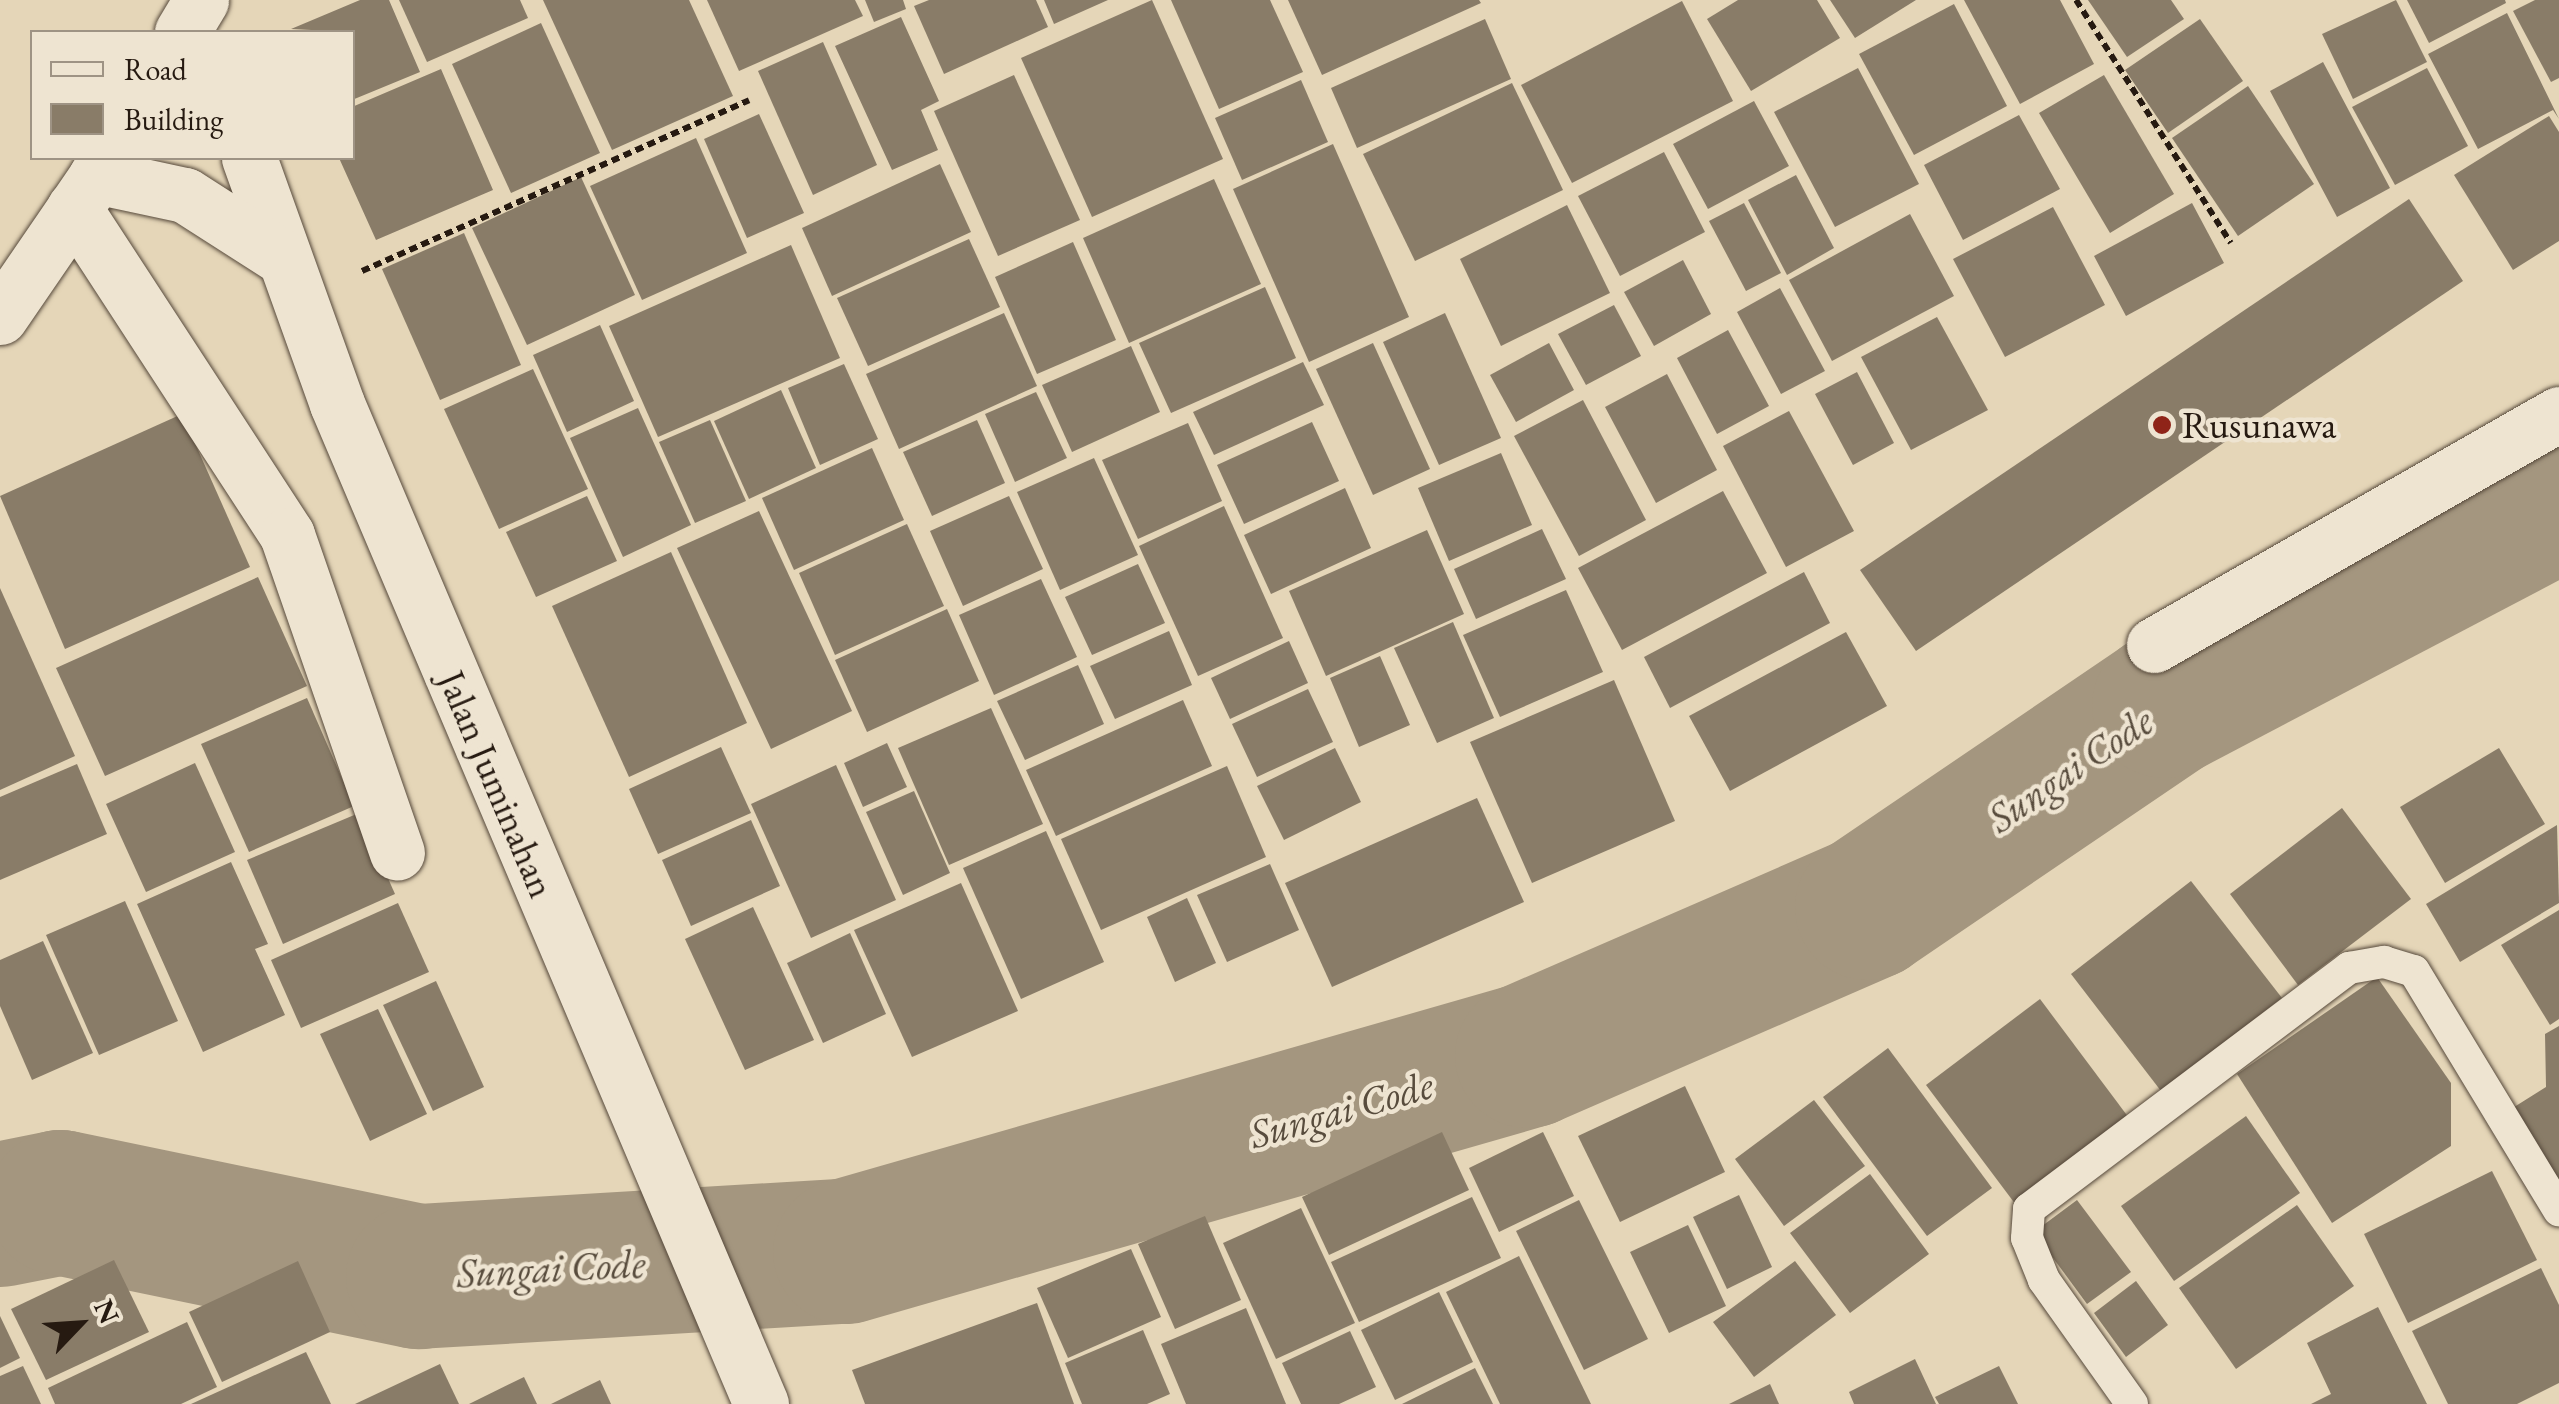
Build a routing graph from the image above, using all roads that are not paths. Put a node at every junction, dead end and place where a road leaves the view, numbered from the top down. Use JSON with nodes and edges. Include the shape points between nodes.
{"nodes":[{"id":1,"x":204,"y":0,"type":"edge"},
{"id":2,"x":183,"y":30,"type":"edge"},
{"id":3,"x":215,"y":30,"type":"edge"},
{"id":4,"x":250,"y":160,"type":"edge"},
{"id":5,"x":93,"y":180,"type":"edge"},
{"id":6,"x":290,"y":279,"type":"junction"},
{"id":7,"x":0,"y":317,"type":"edge"},
{"id":8,"x":2559,"y":414,"type":"edge"},
{"id":9,"x":2154,"y":645,"type":"dead end"},
{"id":10,"x":396,"y":852,"type":"dead end"},
{"id":11,"x":2559,"y":1210,"type":"edge"},
{"id":12,"x":760,"y":1401,"type":"edge"},
{"id":13,"x":2132,"y":1404,"type":"edge"}],
"edges":[{"from":1,"to":2,"type":"main road"},
{"from":1,"to":3,"type":"main road"},
{"from":4,"to":6,"type":"main road","name":"Jalan Juminahan"},
{"from":5,"to":6,"type":"main road","via":[[185,195]]},
{"from":5,"to":7,"type":"main road"},
{"from":5,"to":10,"type":"main road","via":[[287,535]]},
{"from":6,"to":12,"type":"main road","name":"Jalan Juminahan"},
{"from":8,"to":9,"type":"main road"},
{"from":11,"to":13,"type":"lane","via":[[2414,970],[2384,962],[2349,968],[2029,1209],[2027,1238],[2044,1280]]}]}
